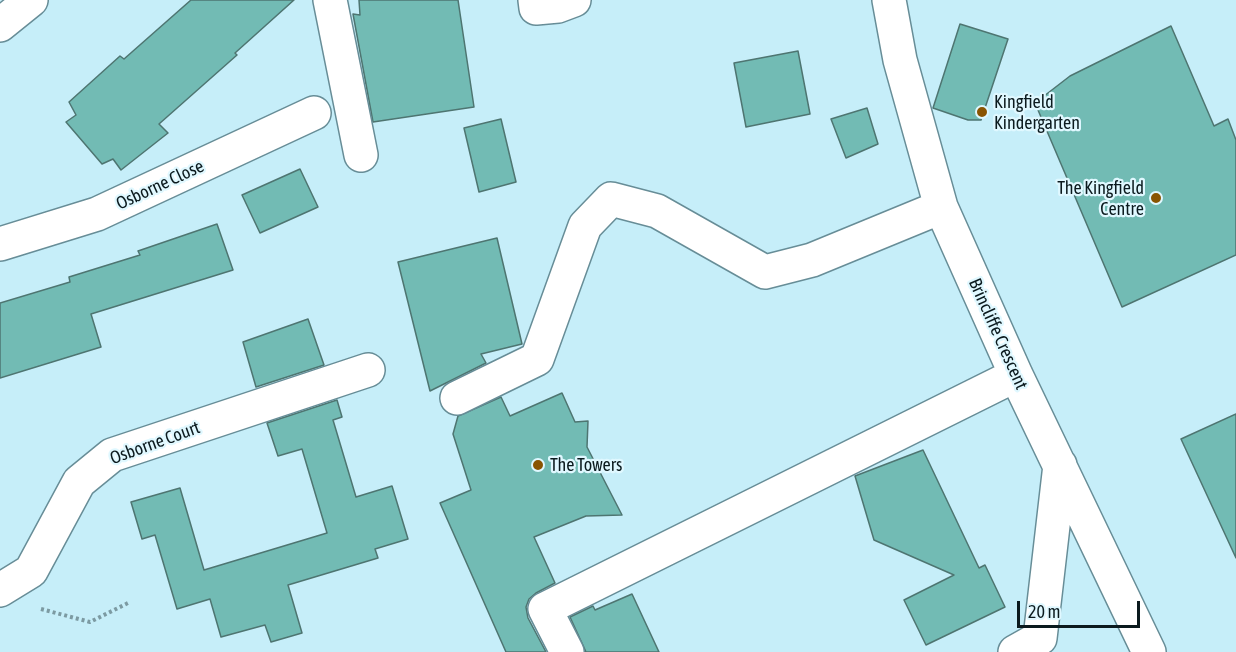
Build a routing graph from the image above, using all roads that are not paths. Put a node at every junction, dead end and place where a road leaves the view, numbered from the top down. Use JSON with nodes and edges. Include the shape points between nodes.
{"nodes":[{"id":1,"x":31,"y":0,"type":"edge"},
{"id":2,"x":330,"y":0,"type":"edge"},
{"id":3,"x":535,"y":0,"type":"edge"},
{"id":4,"x":574,"y":0,"type":"edge"},
{"id":5,"x":889,"y":0,"type":"edge"},
{"id":6,"x":0,"y":25,"type":"edge"},
{"id":7,"x":315,"y":113,"type":"dead end"},
{"id":8,"x":361,"y":155,"type":"dead end"},
{"id":9,"x":941,"y":207,"type":"junction"},
{"id":10,"x":0,"y":244,"type":"edge"},
{"id":11,"x":368,"y":370,"type":"dead end"},
{"id":12,"x":1016,"y":375,"type":"junction"},
{"id":13,"x":458,"y":398,"type":"dead end"},
{"id":14,"x":1060,"y":465,"type":"junction"},
{"id":15,"x":0,"y":590,"type":"edge"},
{"id":16,"x":567,"y":652,"type":"edge"},
{"id":17,"x":1015,"y":652,"type":"edge"},
{"id":18,"x":1149,"y":652,"type":"edge"}],
"edges":[{"from":1,"to":6,"type":"street"},
{"from":2,"to":8,"type":"street"},
{"from":3,"to":4,"type":"street","via":[[536,8]]},
{"from":5,"to":9,"type":"street","name":"Brincliffe Crescent","via":[[900,60]]},
{"from":7,"to":10,"type":"street","name":"Osborne Close","via":[[97,214]]},
{"from":9,"to":12,"type":"street","name":"Brincliffe Crescent"},
{"from":9,"to":13,"type":"street","via":[[812,260],[765,272],[657,211],[611,200],[585,226],[537,359]]},
{"from":11,"to":15,"type":"street","name":"Osborne Court","via":[[112,455],[79,482],[31,571]]},
{"from":12,"to":14,"type":"street","name":"Brincliffe Crescent"},
{"from":12,"to":16,"type":"street","via":[[545,609]]},
{"from":14,"to":17,"type":"street","via":[[1040,638]]},
{"from":14,"to":18,"type":"street","name":"Brincliffe Crescent"}]}
